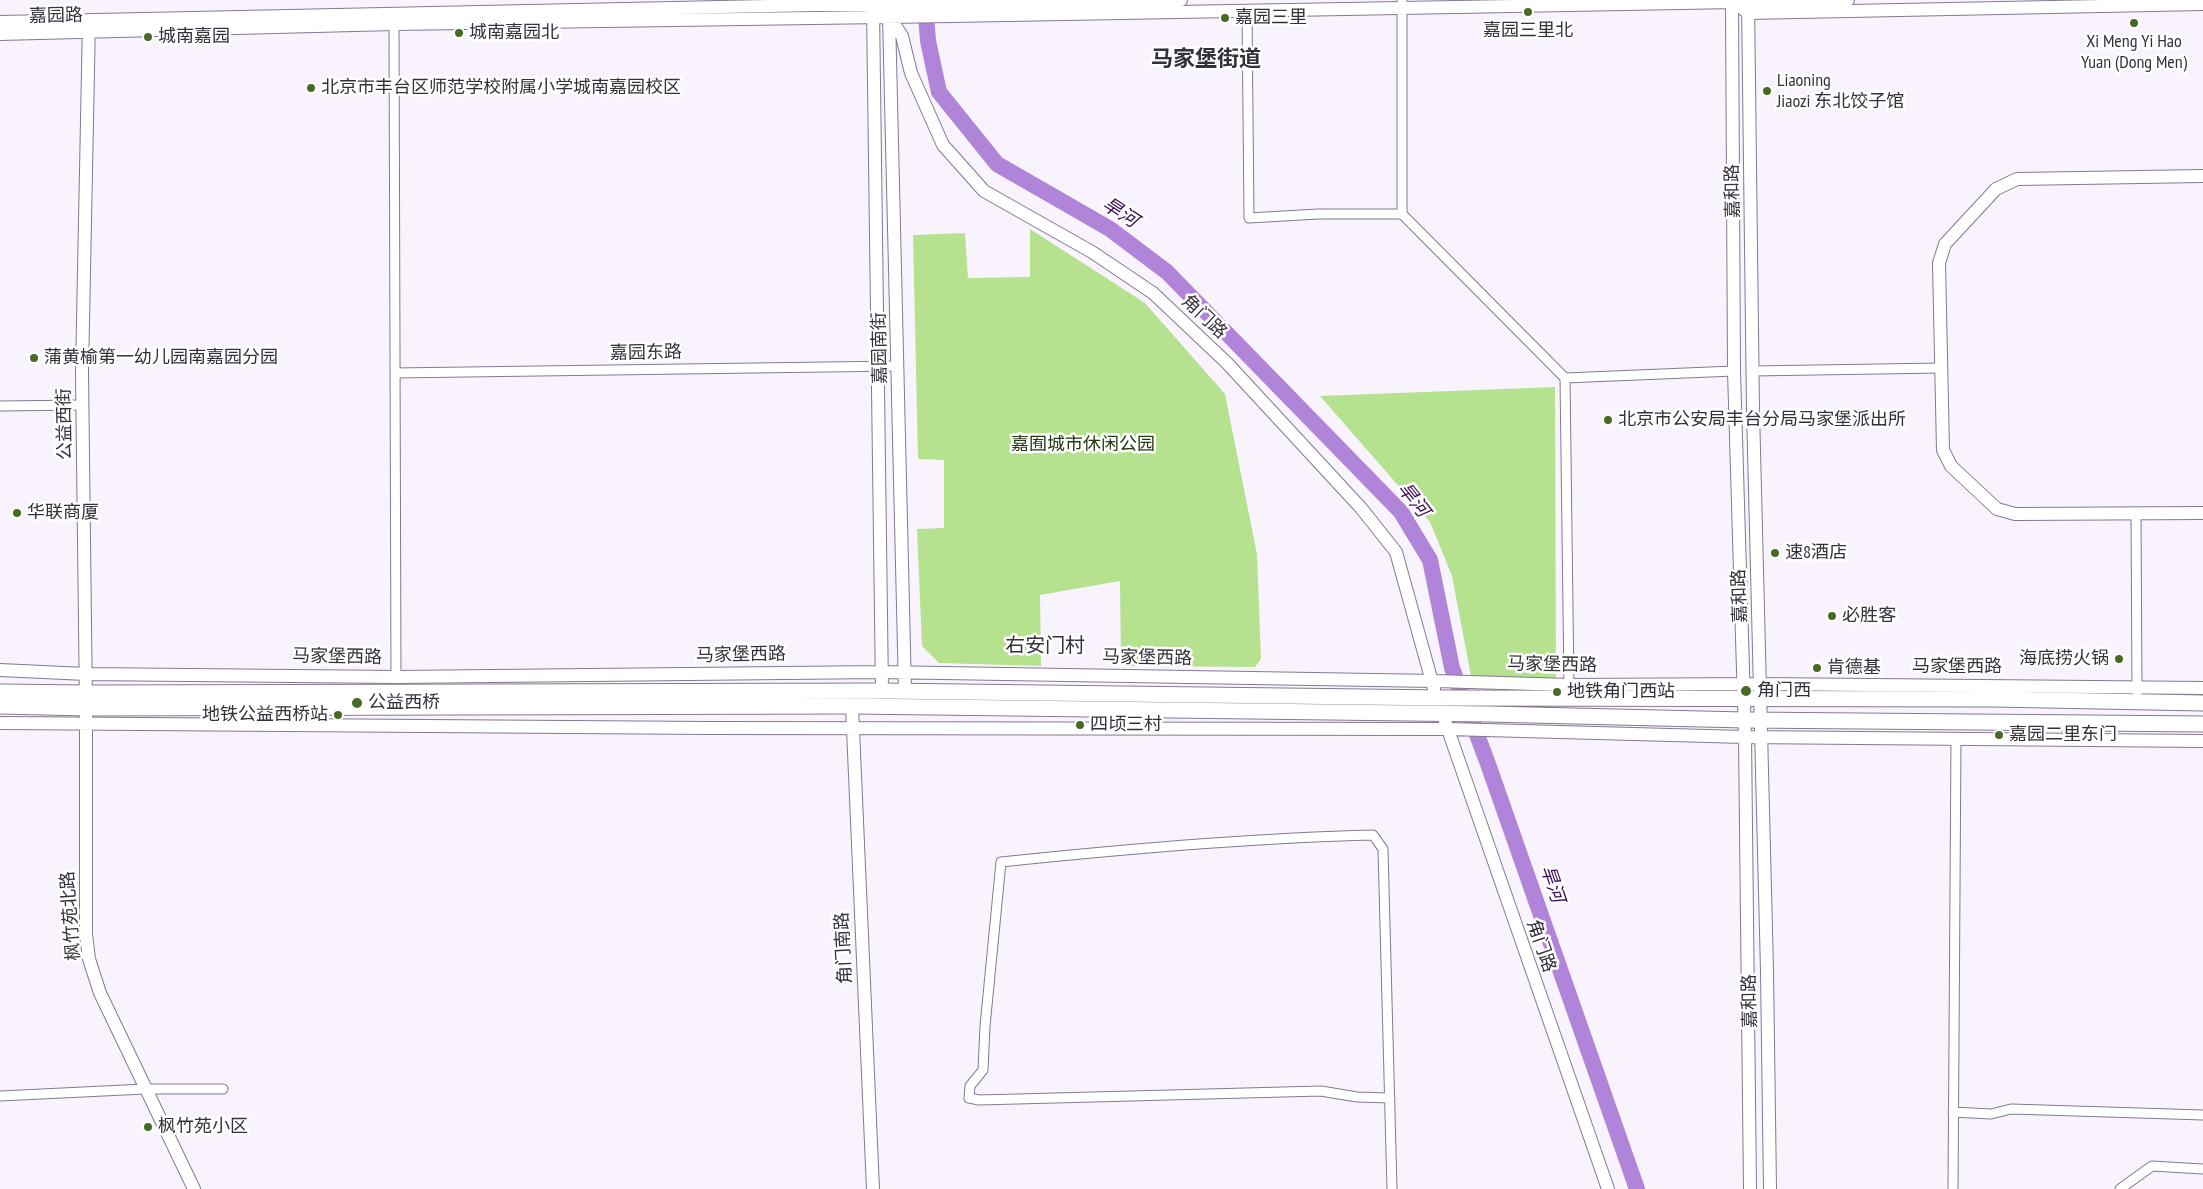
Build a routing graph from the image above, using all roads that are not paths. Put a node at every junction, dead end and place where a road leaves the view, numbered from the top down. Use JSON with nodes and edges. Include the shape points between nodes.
{"nodes":[{"id":1,"x":1181,"y":0,"type":"edge"},
{"id":2,"x":1848,"y":0,"type":"edge"},
{"id":3,"x":1732,"y":1,"type":"edge"},
{"id":4,"x":1402,"y":4,"type":"edge"},
{"id":5,"x":2203,"y":4,"type":"edge"},
{"id":6,"x":1748,"y":5,"type":"edge"},
{"id":7,"x":873,"y":7,"type":"edge"},
{"id":8,"x":888,"y":7,"type":"edge"},
{"id":9,"x":953,"y":11,"type":"junction"},
{"id":10,"x":1247,"y":11,"type":"junction"},
{"id":11,"x":0,"y":22,"type":"edge"},
{"id":12,"x":394,"y":24,"type":"junction"},
{"id":13,"x":89,"y":26,"type":"junction"},
{"id":14,"x":0,"y":34,"type":"edge"},
{"id":15,"x":2203,"y":176,"type":"edge"},
{"id":16,"x":1402,"y":214,"type":"junction"},
{"id":17,"x":878,"y":366,"type":"junction"},
{"id":18,"x":898,"y":366,"type":"junction"},
{"id":19,"x":1941,"y":368,"type":"junction"},
{"id":20,"x":1734,"y":371,"type":"junction"},
{"id":21,"x":1752,"y":371,"type":"junction"},
{"id":22,"x":395,"y":373,"type":"junction"},
{"id":23,"x":1565,"y":378,"type":"junction"},
{"id":24,"x":83,"y":405,"type":"junction"},
{"id":25,"x":0,"y":406,"type":"edge"},
{"id":26,"x":2203,"y":512,"type":"edge"},
{"id":27,"x":2136,"y":514,"type":"junction"},
{"id":28,"x":0,"y":670,"type":"edge"},
{"id":29,"x":882,"y":672,"type":"junction"},
{"id":30,"x":904,"y":672,"type":"junction"},
{"id":31,"x":86,"y":674,"type":"junction"},
{"id":32,"x":396,"y":677,"type":"junction"},
{"id":33,"x":1434,"y":681,"type":"junction"},
{"id":34,"x":1569,"y":685,"type":"junction"},
{"id":35,"x":2203,"y":688,"type":"edge"},
{"id":36,"x":882,"y":690,"type":"junction"},
{"id":37,"x":905,"y":691,"type":"junction"},
{"id":38,"x":1744,"y":691,"type":"junction"},
{"id":39,"x":1760,"y":691,"type":"junction"},
{"id":40,"x":0,"y":692,"type":"edge"},
{"id":41,"x":2137,"y":695,"type":"junction"},
{"id":42,"x":1441,"y":698,"type":"junction"},
{"id":43,"x":86,"y":701,"type":"junction"},
{"id":44,"x":2203,"y":703,"type":"edge"},
{"id":45,"x":0,"y":706,"type":"edge"},
{"id":46,"x":852,"y":706,"type":"junction"},
{"id":47,"x":1761,"y":719,"type":"junction"},
{"id":48,"x":1745,"y":720,"type":"junction"},
{"id":49,"x":1450,"y":722,"type":"junction"},
{"id":50,"x":0,"y":723,"type":"edge"},
{"id":51,"x":86,"y":724,"type":"junction"},
{"id":52,"x":2203,"y":724,"type":"edge"},
{"id":53,"x":852,"y":728,"type":"junction"},
{"id":54,"x":1746,"y":737,"type":"junction"},
{"id":55,"x":1762,"y":737,"type":"junction"},
{"id":56,"x":1956,"y":740,"type":"junction"},
{"id":57,"x":2203,"y":741,"type":"edge"},
{"id":58,"x":223,"y":1089,"type":"dead end"},
{"id":59,"x":145,"y":1090,"type":"junction"},
{"id":60,"x":0,"y":1096,"type":"edge"},
{"id":61,"x":1390,"y":1098,"type":"junction"},
{"id":62,"x":1953,"y":1112,"type":"junction"},
{"id":63,"x":2203,"y":1115,"type":"edge"},
{"id":64,"x":2203,"y":1169,"type":"edge"},
{"id":65,"x":194,"y":1189,"type":"edge"},
{"id":66,"x":873,"y":1189,"type":"edge"},
{"id":67,"x":1392,"y":1189,"type":"edge"},
{"id":68,"x":1608,"y":1189,"type":"edge"},
{"id":69,"x":1750,"y":1189,"type":"edge"},
{"id":70,"x":1770,"y":1189,"type":"edge"},
{"id":71,"x":1953,"y":1189,"type":"edge"},
{"id":72,"x":2120,"y":1189,"type":"edge"}],
"edges":[{"from":1,"to":9,"type":"street","name":"嘉园路"},
{"from":2,"to":6,"type":"street"},
{"from":3,"to":4,"type":"street","name":"嘉园路"},
{"from":3,"to":6,"type":"street","name":"嘉园路"},
{"from":3,"to":20,"type":"street","name":"嘉和路"},
{"from":4,"to":10,"type":"street","name":"嘉园路"},
{"from":4,"to":16,"type":"street"},
{"from":5,"to":6,"type":"street"},
{"from":6,"to":21,"type":"street","name":"嘉和路"},
{"from":7,"to":8,"type":"street","name":"嘉园路"},
{"from":7,"to":12,"type":"street","name":"嘉园路"},
{"from":7,"to":13,"type":"street","name":"嘉园路"},
{"from":7,"to":17,"type":"street","name":"嘉园南街"},
{"from":8,"to":9,"type":"street","name":"嘉园路","via":[[902,11]]},
{"from":8,"to":18,"type":"street","name":"嘉园南街"},
{"from":8,"to":33,"type":"street","name":"角门路","via":[[902,36],[911,73],[943,145],[984,191],[1092,252],[1153,294],[1227,363],[1361,508],[1396,552]]},
{"from":9,"to":10,"type":"street","name":"嘉园路"},
{"from":10,"to":16,"type":"street","via":[[1249,218]]},
{"from":11,"to":13,"type":"street","name":"嘉园路"},
{"from":12,"to":13,"type":"street","name":"嘉园路"},
{"from":12,"to":22,"type":"street"},
{"from":13,"to":14,"type":"street","name":"嘉园路"},
{"from":13,"to":24,"type":"street","name":"公益西街"},
{"from":15,"to":19,"type":"street","via":[[2017,179],[1996,189],[1945,244],[1939,263]]},
{"from":16,"to":23,"type":"street"},
{"from":17,"to":18,"type":"street","name":"嘉园东路"},
{"from":17,"to":22,"type":"street","name":"嘉园东路"},
{"from":17,"to":29,"type":"street","name":"嘉园南街"},
{"from":18,"to":30,"type":"street","name":"嘉园南街"},
{"from":19,"to":21,"type":"street"},
{"from":19,"to":27,"type":"street","via":[[1943,450],[1951,466],[1997,509],[2015,514]]},
{"from":20,"to":23,"type":"street"},
{"from":20,"to":38,"type":"street","name":"嘉和路"},
{"from":21,"to":39,"type":"street","name":"嘉和路"},
{"from":22,"to":32,"type":"street"},
{"from":23,"to":34,"type":"street"},
{"from":24,"to":25,"type":"street"},
{"from":24,"to":31,"type":"street","name":"公益西街"},
{"from":26,"to":27,"type":"street"},
{"from":27,"to":41,"type":"street"},
{"from":28,"to":31,"type":"street","name":"马家堡西路"},
{"from":29,"to":30,"type":"street","name":"马家堡西路"},
{"from":29,"to":32,"type":"street","name":"马家堡西路"},
{"from":29,"to":36,"type":"street","name":"嘉园南街"},
{"from":30,"to":33,"type":"street","name":"马家堡西路"},
{"from":30,"to":37,"type":"street","name":"嘉园南街"},
{"from":31,"to":32,"type":"street","name":"马家堡西路"},
{"from":31,"to":43,"type":"street","name":"公益西街"},
{"from":33,"to":34,"type":"street","name":"马家堡西路"},
{"from":33,"to":42,"type":"street","name":"角门路"},
{"from":34,"to":38,"type":"street","name":"马家堡西路"},
{"from":35,"to":41,"type":"street","name":"马家堡西路"},
{"from":36,"to":37,"type":"main road","name":"马家堡西路"},
{"from":36,"to":43,"type":"main road","name":"马家堡西路"},
{"from":37,"to":42,"type":"main road","name":"马家堡西路"},
{"from":38,"to":39,"type":"main road","name":"马家堡西路"},
{"from":38,"to":42,"type":"main road","name":"马家堡西路"},
{"from":38,"to":48,"type":"street","name":"嘉和路"},
{"from":39,"to":41,"type":"main road","name":"马家堡西路"},
{"from":39,"to":47,"type":"street","name":"嘉和路"},
{"from":40,"to":43,"type":"main road","name":"马家堡西路"},
{"from":41,"to":44,"type":"main road","name":"马家堡西路"},
{"from":43,"to":45,"type":"main road","name":"马家堡西路"},
{"from":43,"to":46,"type":"main road","name":"马家堡西路"},
{"from":43,"to":51,"type":"street","name":"枫竹苑北路"},
{"from":46,"to":49,"type":"main road","name":"马家堡西路"},
{"from":46,"to":53,"type":"street","name":"角门南路"},
{"from":47,"to":48,"type":"main road","name":"马家堡西路"},
{"from":47,"to":52,"type":"main road","name":"马家堡西路"},
{"from":47,"to":55,"type":"street","name":"嘉和路"},
{"from":48,"to":49,"type":"main road","name":"马家堡西路","via":[[1488,714]]},
{"from":48,"to":54,"type":"street","name":"嘉和路"},
{"from":49,"to":53,"type":"street","name":"马家堡西路"},
{"from":49,"to":54,"type":"street","name":"马家堡西路","via":[[1492,729]]},
{"from":49,"to":68,"type":"street","name":"角门路","via":[[1479,823]]},
{"from":50,"to":51,"type":"street","name":"马家堡西路"},
{"from":51,"to":53,"type":"street","name":"马家堡西路"},
{"from":51,"to":59,"type":"street","name":"枫竹苑北路","via":[[85,903],[89,959],[100,993]]},
{"from":53,"to":66,"type":"street","name":"角门南路"},
{"from":54,"to":55,"type":"street","name":"马家堡西路"},
{"from":54,"to":69,"type":"street","name":"嘉和路"},
{"from":55,"to":56,"type":"street","name":"马家堡西路"},
{"from":55,"to":70,"type":"street","name":"嘉和路"},
{"from":56,"to":57,"type":"street","name":"马家堡西路"},
{"from":56,"to":62,"type":"street"},
{"from":58,"to":59,"type":"street"},
{"from":59,"to":60,"type":"street"},
{"from":59,"to":65,"type":"street","name":"枫竹苑北路"},
{"from":61,"to":61,"type":"street","via":[[1321,1091],[969,1098],[970,1086],[983,1070],[1001,862],[1275,837],[1373,835],[1383,849]]},
{"from":61,"to":67,"type":"street"},
{"from":62,"to":63,"type":"street","via":[[1991,1114],[2011,1109]]},
{"from":62,"to":71,"type":"street"},
{"from":64,"to":72,"type":"street","via":[[2152,1166]]}]}
